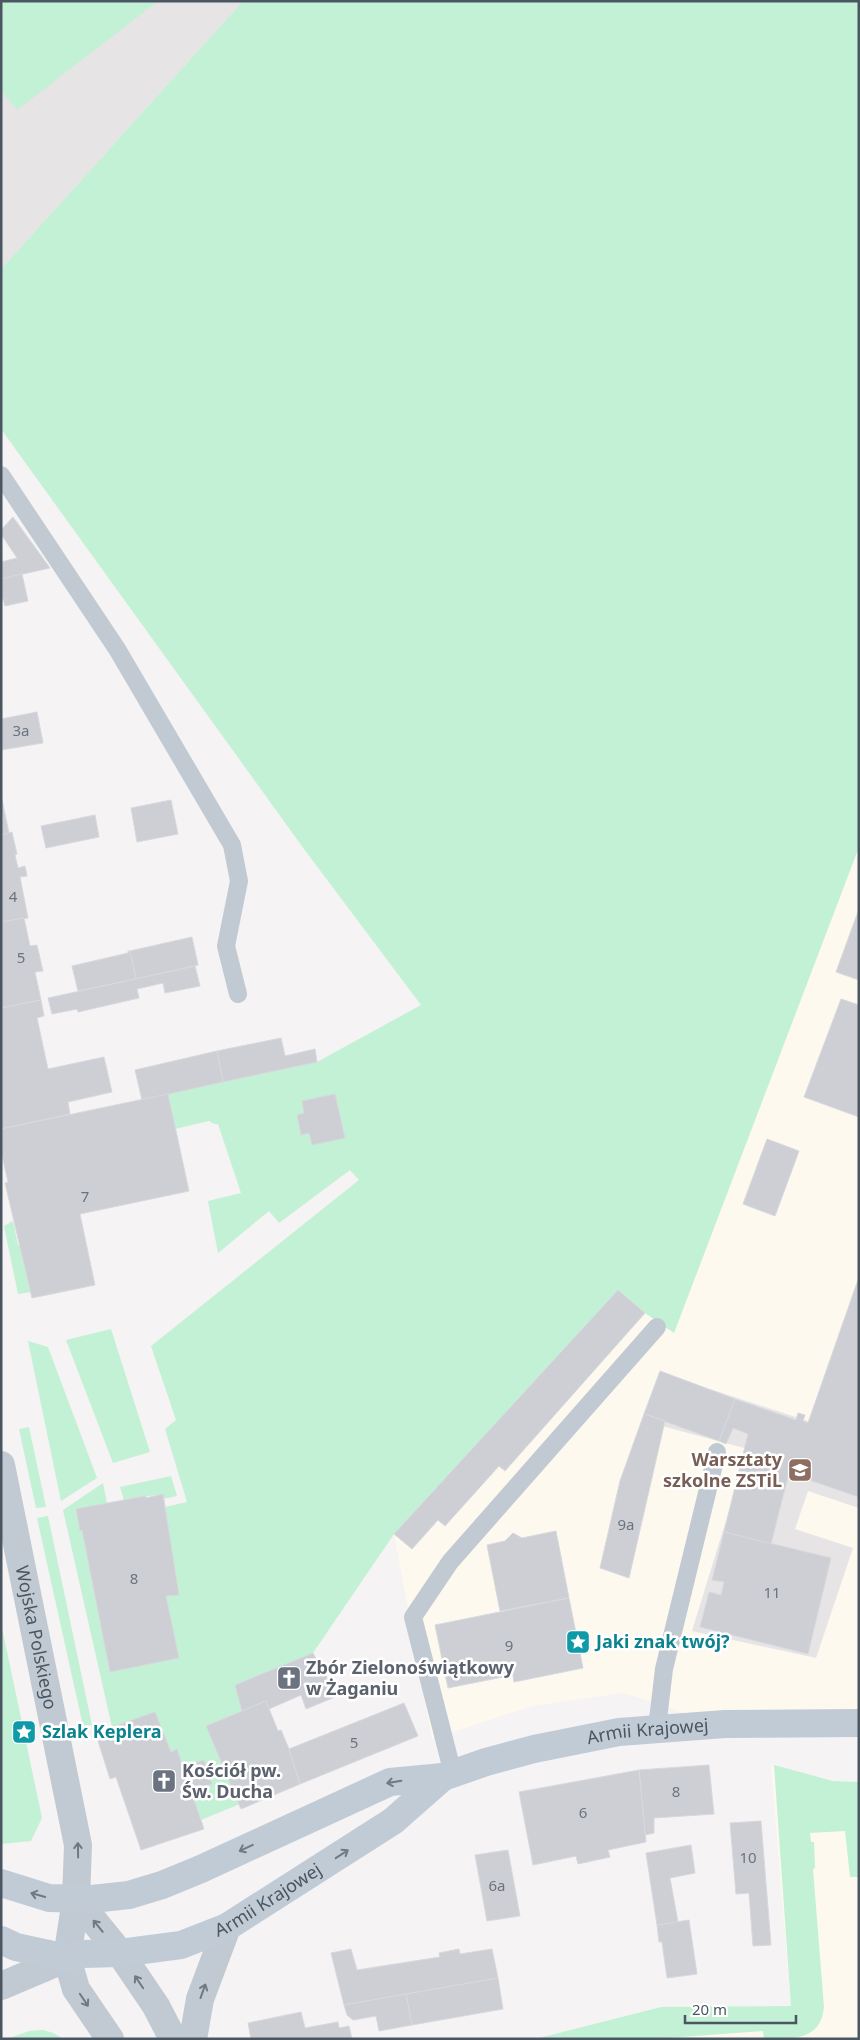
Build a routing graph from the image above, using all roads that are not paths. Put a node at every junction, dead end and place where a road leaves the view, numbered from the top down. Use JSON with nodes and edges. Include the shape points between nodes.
{"nodes":[{"id":1,"x":1,"y":475,"type":"edge"},
{"id":2,"x":238,"y":994,"type":"dead end"},
{"id":3,"x":657,"y":1326,"type":"dead end"},
{"id":4,"x":717,"y":1452,"type":"dead end"},
{"id":5,"x":1,"y":1465,"type":"edge"},
{"id":6,"x":859,"y":1723,"type":"edge"},
{"id":7,"x":657,"y":1728,"type":"junction"},
{"id":8,"x":448,"y":1776,"type":"junction"},
{"id":9,"x":1,"y":1883,"type":"edge"},
{"id":10,"x":76,"y":1899,"type":"junction"},
{"id":11,"x":227,"y":1927,"type":"junction"},
{"id":12,"x":1,"y":1940,"type":"edge"},
{"id":13,"x":120,"y":1953,"type":"junction"},
{"id":14,"x":67,"y":1958,"type":"junction"},
{"id":15,"x":1,"y":1986,"type":"edge"},
{"id":16,"x":110,"y":2039,"type":"edge"},
{"id":17,"x":173,"y":2039,"type":"edge"},
{"id":18,"x":193,"y":2039,"type":"edge"}],
"edges":[{"from":1,"to":2,"type":"lane","via":[[117,650],[232,845],[239,881],[226,946]]},
{"from":3,"to":8,"type":"lane","via":[[450,1562],[413,1617]]},
{"from":4,"to":7,"type":"lane","via":[[664,1669]]},
{"from":10,"to":5,"type":"street","name":"Wojska Polskiego","one_way":true,"via":[[78,1846]]},
{"from":6,"to":7,"type":"main road","name":"Armii Krajowej"},
{"from":7,"to":8,"type":"main road","name":"Armii Krajowej","via":[[534,1749]]},
{"from":8,"to":10,"type":"main road","name":"Armii Krajowej","one_way":true,"via":[[390,1782],[154,1887],[129,1895]]},
{"from":11,"to":8,"type":"main road","name":"Armii Krajowej","one_way":true,"via":[[393,1821]]},
{"from":10,"to":9,"type":"main road","name":"Armii Krajowej","one_way":true,"via":[[49,1898]]},
{"from":13,"to":10,"type":"street","one_way":true},
{"from":10,"to":14,"type":"street","name":"Wojska Polskiego"},
{"from":11,"to":13,"type":"main road","name":"Armii Krajowej","via":[[181,1945]]},
{"from":18,"to":11,"type":"street","one_way":true,"via":[[200,1999]]},
{"from":12,"to":14,"type":"main road","via":[[16,1947]]},
{"from":13,"to":14,"type":"main road","name":"Armii Krajowej","via":[[82,1954]]},
{"from":17,"to":13,"type":"street","one_way":true,"via":[[156,2006]]},
{"from":14,"to":15,"type":"street"},
{"from":14,"to":16,"type":"street","one_way":true,"via":[[76,1989]]}]}
